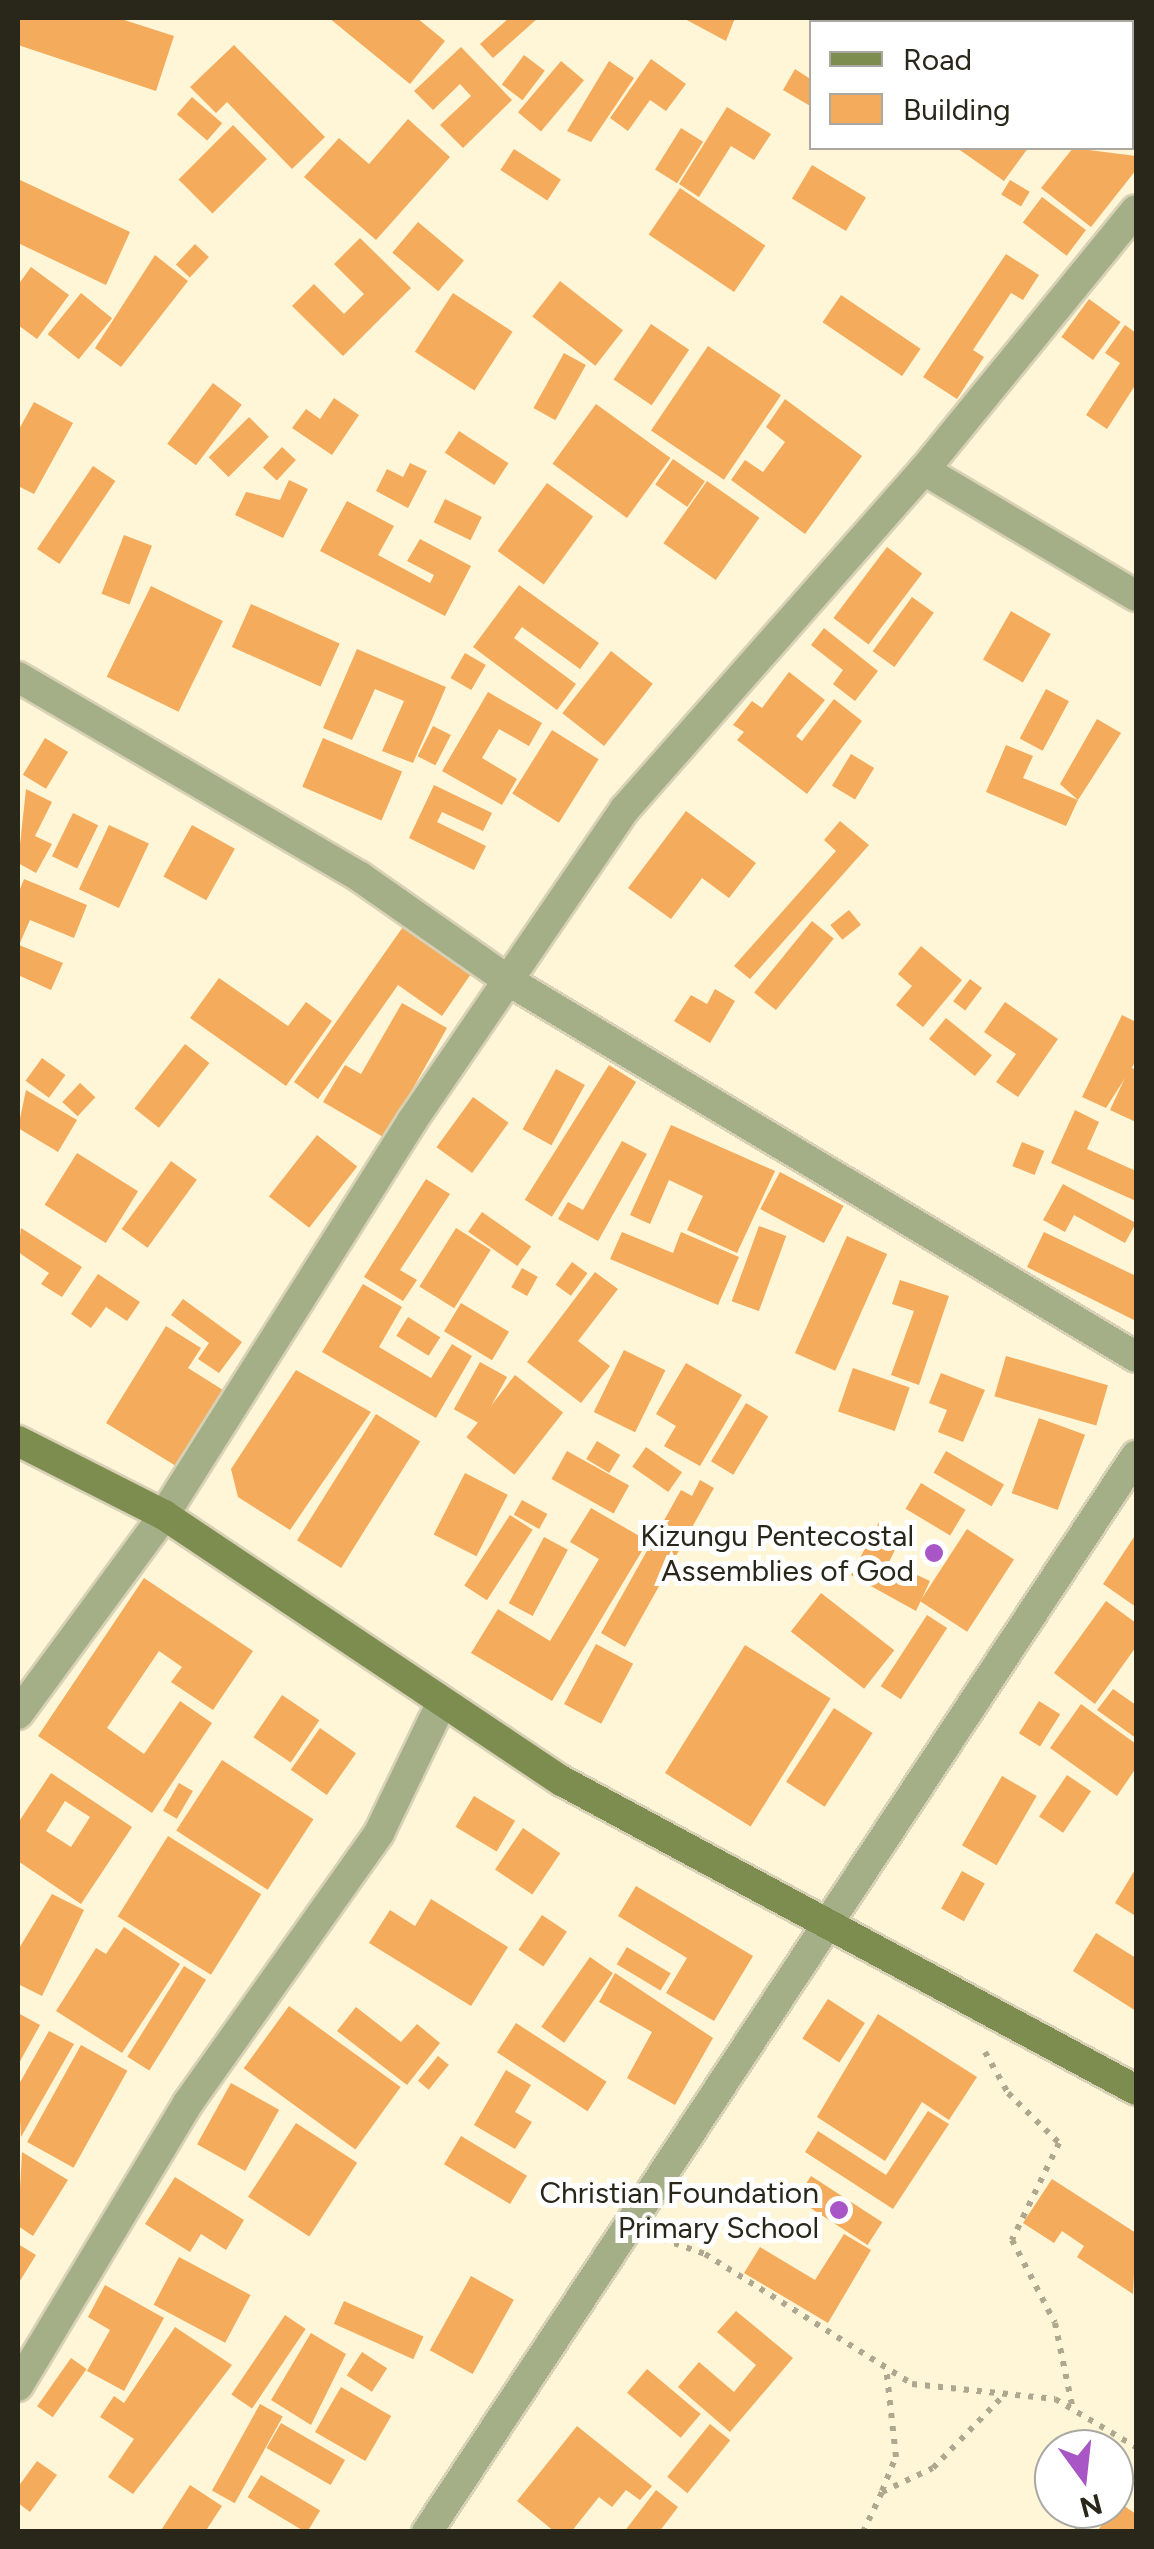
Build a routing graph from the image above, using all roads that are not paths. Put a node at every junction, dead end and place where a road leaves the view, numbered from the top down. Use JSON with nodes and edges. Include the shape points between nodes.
{"nodes":[{"id":1,"x":1136,"y":210,"type":"edge"},
{"id":2,"x":924,"y":470,"type":"junction"},
{"id":3,"x":1136,"y":596,"type":"edge"},
{"id":4,"x":18,"y":677,"type":"edge"},
{"id":5,"x":508,"y":980,"type":"junction"},
{"id":6,"x":1136,"y":1357,"type":"edge"},
{"id":7,"x":18,"y":1441,"type":"edge"},
{"id":8,"x":1136,"y":1456,"type":"edge"},
{"id":9,"x":164,"y":1515,"type":"junction"},
{"id":10,"x":440,"y":1706,"type":"junction"},
{"id":11,"x":18,"y":1714,"type":"edge"},
{"id":12,"x":834,"y":1920,"type":"junction"},
{"id":13,"x":1136,"y":2090,"type":"edge"},
{"id":14,"x":18,"y":2386,"type":"edge"},
{"id":15,"x":428,"y":2532,"type":"edge"}],
"edges":[{"from":1,"to":2,"type":"street"},
{"from":2,"to":3,"type":"street"},
{"from":2,"to":5,"type":"street","via":[[625,809]]},
{"from":4,"to":5,"type":"street","via":[[360,877]]},
{"from":5,"to":6,"type":"street"},
{"from":5,"to":9,"type":"street"},
{"from":7,"to":9,"type":"street"},
{"from":8,"to":12,"type":"street"},
{"from":9,"to":10,"type":"street"},
{"from":9,"to":11,"type":"street"},
{"from":10,"to":12,"type":"street"},
{"from":10,"to":14,"type":"street","via":[[379,1832],[188,2103]]},
{"from":12,"to":13,"type":"street"},
{"from":12,"to":15,"type":"street","via":[[623,2226]]}]}
